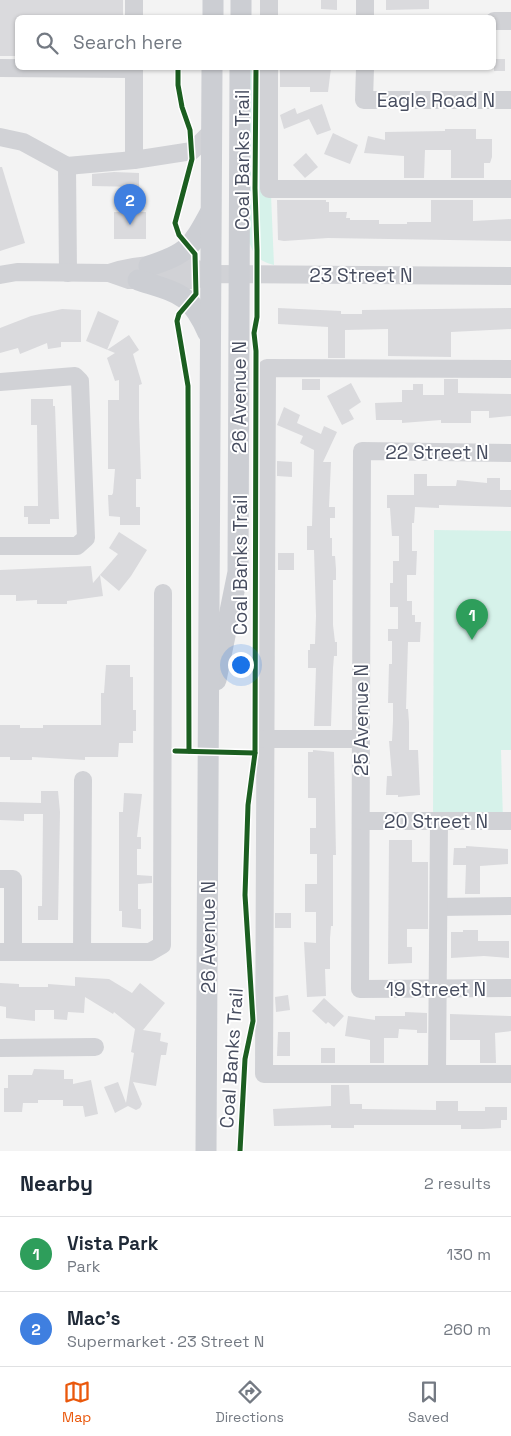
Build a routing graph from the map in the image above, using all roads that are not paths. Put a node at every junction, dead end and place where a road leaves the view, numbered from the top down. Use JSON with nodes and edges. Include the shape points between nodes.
{"nodes":[{"id":1,"x":134,"y":0,"type":"edge"},
{"id":2,"x":213,"y":0,"type":"edge"},
{"id":3,"x":241,"y":0,"type":"edge"},
{"id":4,"x":269,"y":0,"type":"edge"},
{"id":5,"x":365,"y":0,"type":"edge"},
{"id":6,"x":134,"y":15,"type":"edge"},
{"id":7,"x":212,"y":15,"type":"edge"},
{"id":8,"x":241,"y":15,"type":"edge"},
{"id":9,"x":269,"y":15,"type":"edge"},
{"id":10,"x":365,"y":15,"type":"edge"},
{"id":11,"x":496,"y":21,"type":"edge"},
{"id":12,"x":511,"y":21,"type":"edge"},
{"id":13,"x":0,"y":68,"type":"edge"},
{"id":14,"x":15,"y":68,"type":"edge"},
{"id":15,"x":134,"y":70,"type":"edge"},
{"id":16,"x":212,"y":70,"type":"edge"},
{"id":17,"x":221,"y":70,"type":"edge"},
{"id":18,"x":240,"y":70,"type":"edge"},
{"id":19,"x":269,"y":70,"type":"edge"},
{"id":20,"x":365,"y":70,"type":"edge"},
{"id":21,"x":511,"y":100,"type":"edge"},
{"id":22,"x":211,"y":132,"type":"junction"},
{"id":23,"x":0,"y":137,"type":"edge"},
{"id":24,"x":192,"y":151,"type":"junction"},
{"id":25,"x":134,"y":160,"type":"junction"},
{"id":26,"x":211,"y":164,"type":"junction"},
{"id":27,"x":67,"y":166,"type":"junction"},
{"id":28,"x":511,"y":189,"type":"edge"},
{"id":29,"x":211,"y":210,"type":"junction"},
{"id":30,"x":68,"y":273,"type":"junction"},
{"id":31,"x":144,"y":273,"type":"junction"},
{"id":32,"x":211,"y":274,"type":"junction"},
{"id":33,"x":0,"y":275,"type":"edge"},
{"id":34,"x":239,"y":275,"type":"junction"},
{"id":35,"x":511,"y":276,"type":"edge"},
{"id":36,"x":210,"y":336,"type":"junction"},
{"id":37,"x":511,"y":369,"type":"edge"},
{"id":38,"x":0,"y":382,"type":"edge"},
{"id":39,"x":362,"y":452,"type":"joint"},
{"id":40,"x":511,"y":453,"type":"edge"},
{"id":41,"x":239,"y":474,"type":"junction"},
{"id":42,"x":0,"y":546,"type":"edge"},
{"id":43,"x":163,"y":593,"type":"dead end"},
{"id":44,"x":207,"y":724,"type":"junction"},
{"id":45,"x":264,"y":739,"type":"junction"},
{"id":46,"x":361,"y":739,"type":"junction"},
{"id":47,"x":83,"y":780,"type":"dead end"},
{"id":48,"x":361,"y":820,"type":"junction"},
{"id":49,"x":439,"y":821,"type":"junction"},
{"id":50,"x":511,"y":822,"type":"edge"},
{"id":51,"x":0,"y":880,"type":"edge"},
{"id":52,"x":511,"y":906,"type":"edge"},
{"id":53,"x":439,"y":907,"type":"junction"},
{"id":54,"x":7,"y":952,"type":"edge"},
{"id":55,"x":82,"y":952,"type":"junction"},
{"id":56,"x":437,"y":988,"type":"junction"},
{"id":57,"x":511,"y":988,"type":"edge"},
{"id":58,"x":360,"y":989,"type":"joint"},
{"id":59,"x":95,"y":1047,"type":"dead end"},
{"id":60,"x":0,"y":1048,"type":"edge"},
{"id":61,"x":437,"y":1073,"type":"junction"},
{"id":62,"x":511,"y":1074,"type":"edge"},
{"id":63,"x":206,"y":1151,"type":"edge"}],
"edges":[{"from":1,"to":6,"type":"street"},
{"from":2,"to":7,"type":"main road"},
{"from":3,"to":8,"type":"main road"},
{"from":4,"to":9,"type":"street"},
{"from":5,"to":10,"type":"street"},
{"from":11,"to":12,"type":"street"},
{"from":13,"to":14,"type":"street"},
{"from":15,"to":25,"type":"street"},
{"from":16,"to":22,"type":"main road","name":"26 Avenue N"},
{"from":17,"to":34,"type":"main road","via":[[225,103],[226,254],[230,267]]},
{"from":18,"to":34,"type":"main road","name":"26 Avenue N"},
{"from":19,"to":28,"type":"street","via":[[270,189]]},
{"from":20,"to":21,"type":"street","name":"Eagle Road N","via":[[364,100]]},
{"from":22,"to":24,"type":"street"},
{"from":22,"to":26,"type":"main road","name":"26 Avenue N"},
{"from":23,"to":27,"type":"street","via":[[23,142]]},
{"from":24,"to":25,"type":"street"},
{"from":24,"to":26,"type":"street"},
{"from":25,"to":27,"type":"street"},
{"from":26,"to":29,"type":"main road","name":"26 Avenue N"},
{"from":27,"to":30,"type":"street"},
{"from":29,"to":31,"type":"main road","via":[[189,248]]},
{"from":29,"to":32,"type":"main road","name":"26 Avenue N"},
{"from":30,"to":31,"type":"street","name":"23 Street N","via":[[109,273],[129,280]]},
{"from":30,"to":33,"type":"street","name":"23 Street N"},
{"from":31,"to":32,"type":"street","name":"23 Street N","via":[[196,280]]},
{"from":31,"to":36,"type":"main road","via":[[190,302],[199,312]]},
{"from":32,"to":34,"type":"street","name":"23 Street N"},
{"from":32,"to":36,"type":"main road","name":"26 Avenue N"},
{"from":32,"to":41,"type":"main road","via":[[224,303],[230,437]]},
{"from":34,"to":35,"type":"street","name":"23 Street N"},
{"from":34,"to":41,"type":"main road","name":"26 Avenue N"},
{"from":36,"to":44,"type":"main road","name":"26 Avenue N"},
{"from":37,"to":45,"type":"street","via":[[266,368]]},
{"from":38,"to":42,"type":"street","via":[[75,376],[80,381],[86,538],[77,546]]},
{"from":39,"to":40,"type":"street","name":"22 Street N"},
{"from":39,"to":46,"type":"street","name":"25 Avenue N"},
{"from":41,"to":44,"type":"main road","name":"26 Avenue N","via":[[238,572]]},
{"from":43,"to":55,"type":"street","via":[[162,945],[150,952]]},
{"from":44,"to":63,"type":"main road","name":"26 Avenue N"},
{"from":45,"to":46,"type":"street"},
{"from":45,"to":61,"type":"street","via":[[264,1074]]},
{"from":46,"to":48,"type":"street","name":"25 Avenue N"},
{"from":47,"to":55,"type":"street"},
{"from":48,"to":49,"type":"street","name":"20 Street N"},
{"from":48,"to":58,"type":"street","name":"25 Avenue N"},
{"from":49,"to":50,"type":"street","name":"20 Street N"},
{"from":49,"to":53,"type":"street"},
{"from":51,"to":54,"type":"street","via":[[14,880]]},
{"from":52,"to":53,"type":"street"},
{"from":53,"to":56,"type":"street"},
{"from":54,"to":55,"type":"street"},
{"from":56,"to":57,"type":"street","name":"19 Street N"},
{"from":56,"to":58,"type":"street","name":"19 Street N"},
{"from":56,"to":61,"type":"street"},
{"from":59,"to":60,"type":"street"},
{"from":61,"to":62,"type":"street"}]}
